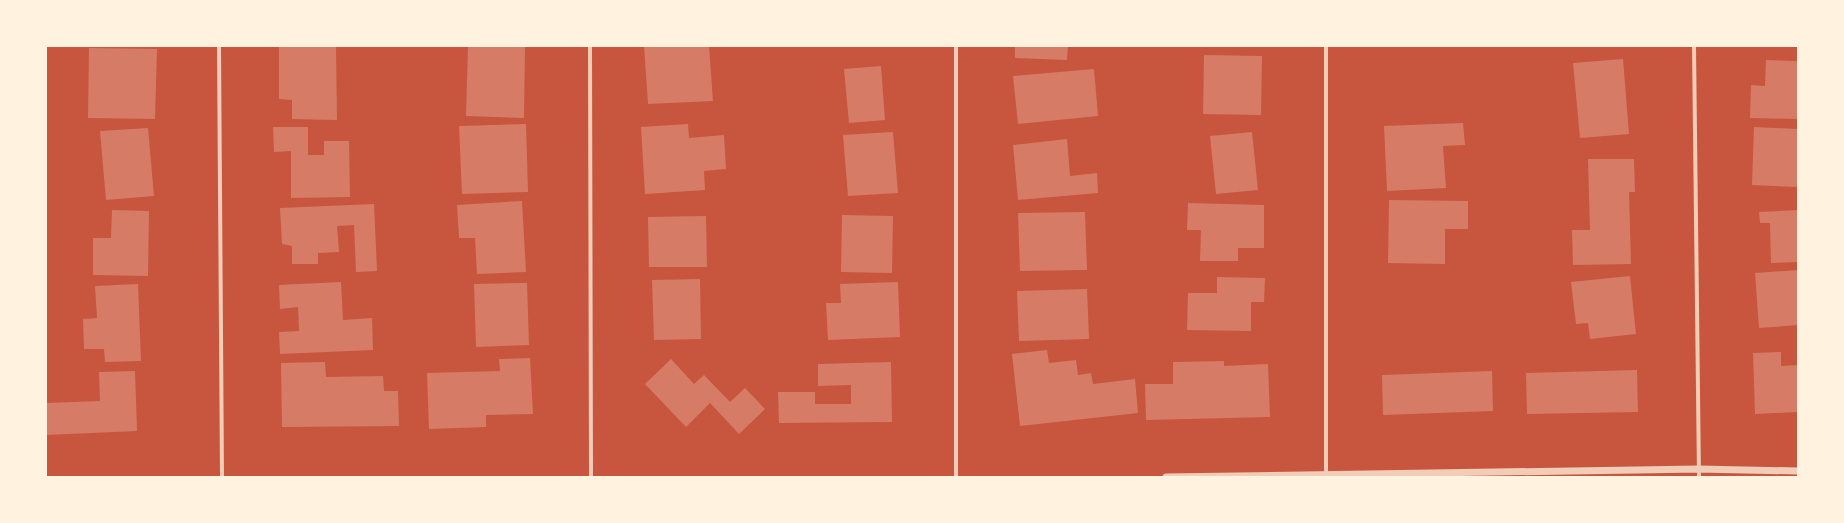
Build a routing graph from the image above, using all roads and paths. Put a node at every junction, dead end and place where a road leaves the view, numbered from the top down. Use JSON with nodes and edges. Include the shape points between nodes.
{"nodes":[{"id":1,"x":220,"y":46,"type":"edge"},
{"id":2,"x":590,"y":46,"type":"edge"},
{"id":3,"x":956,"y":46,"type":"edge"},
{"id":4,"x":1326,"y":46,"type":"edge"},
{"id":5,"x":1694,"y":46,"type":"edge"},
{"id":6,"x":1699,"y":469,"type":"junction"},
{"id":7,"x":1798,"y":471,"type":"edge"},
{"id":8,"x":1326,"y":476,"type":"edge"},
{"id":9,"x":222,"y":477,"type":"edge"},
{"id":10,"x":591,"y":477,"type":"edge"},
{"id":11,"x":956,"y":477,"type":"edge"},
{"id":12,"x":1166,"y":477,"type":"edge"},
{"id":13,"x":1700,"y":477,"type":"edge"}],
"edges":[{"from":1,"to":9,"type":"street"},
{"from":2,"to":10,"type":"street"},
{"from":3,"to":11,"type":"street"},
{"from":4,"to":8,"type":"street"},
{"from":5,"to":6,"type":"street"},
{"from":6,"to":7,"type":"street"},
{"from":6,"to":8,"type":"street"},
{"from":6,"to":13,"type":"street"},
{"from":8,"to":12,"type":"street"}]}
